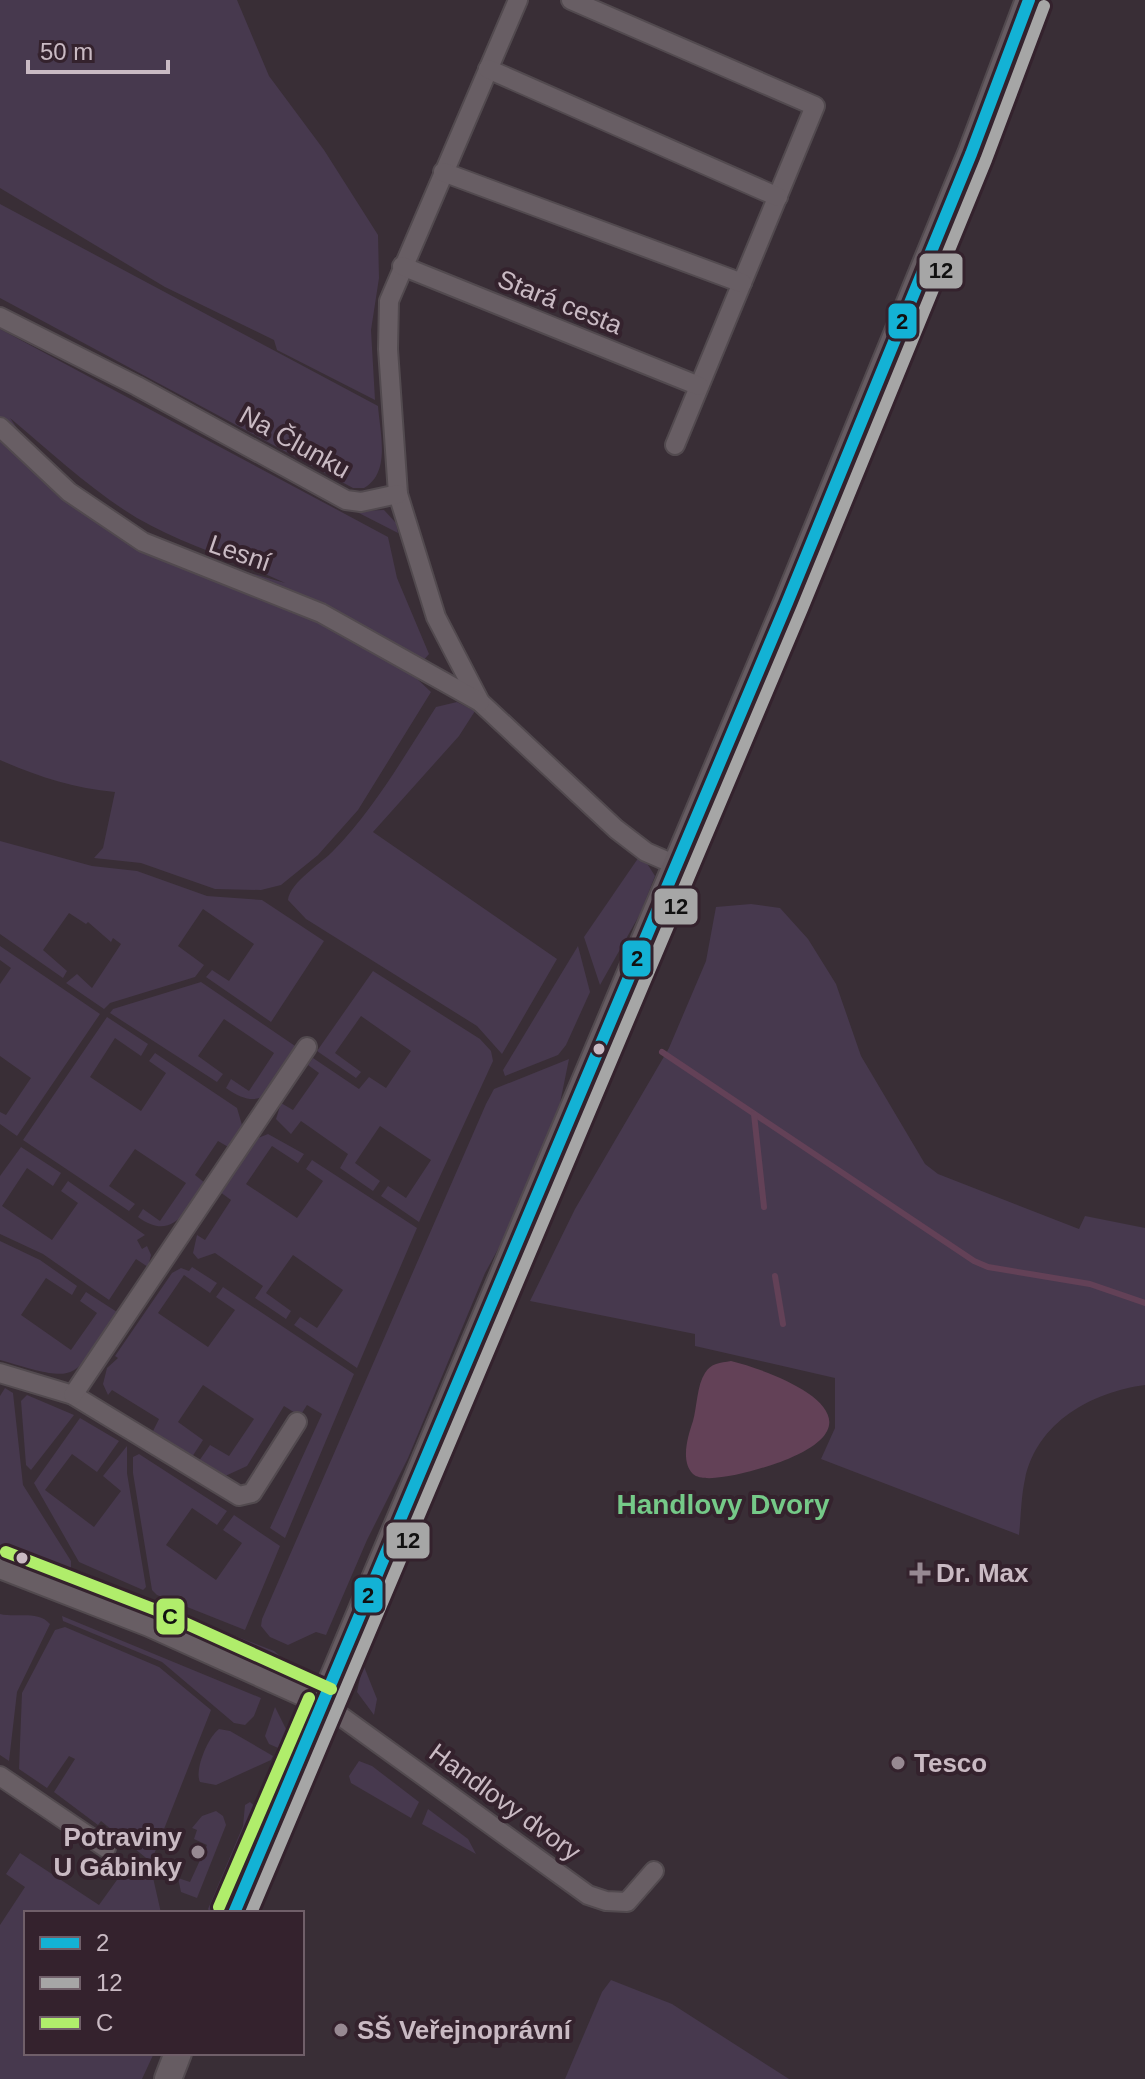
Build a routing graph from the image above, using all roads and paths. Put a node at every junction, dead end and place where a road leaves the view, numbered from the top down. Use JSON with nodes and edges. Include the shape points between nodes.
{"nodes":[{"id":1,"x":518,"y":0,"type":"edge"},
{"id":2,"x":571,"y":0,"type":"edge"},
{"id":3,"x":1029,"y":0,"type":"edge"},
{"id":4,"x":488,"y":69,"type":"junction"},
{"id":5,"x":443,"y":172,"type":"junction"},
{"id":6,"x":778,"y":197,"type":"junction"},
{"id":7,"x":402,"y":266,"type":"junction"},
{"id":8,"x":742,"y":283,"type":"junction"},
{"id":9,"x":0,"y":317,"type":"edge"},
{"id":10,"x":699,"y":386,"type":"junction"},
{"id":11,"x":0,"y":427,"type":"edge"},
{"id":12,"x":675,"y":445,"type":"dead end"},
{"id":13,"x":398,"y":494,"type":"junction"},
{"id":14,"x":480,"y":702,"type":"junction"},
{"id":15,"x":676,"y":865,"type":"junction"},
{"id":16,"x":307,"y":1047,"type":"dead end"},
{"id":17,"x":0,"y":1373,"type":"edge"},
{"id":18,"x":73,"y":1395,"type":"junction"},
{"id":19,"x":297,"y":1422,"type":"dead end"},
{"id":20,"x":0,"y":1567,"type":"edge"},
{"id":21,"x":324,"y":1704,"type":"junction"},
{"id":22,"x":0,"y":1776,"type":"edge"},
{"id":23,"x":106,"y":1848,"type":"dead end"},
{"id":24,"x":654,"y":1871,"type":"dead end"},
{"id":25,"x":235,"y":1911,"type":"edge"},
{"id":26,"x":177,"y":2055,"type":"edge"},
{"id":27,"x":168,"y":2079,"type":"edge"}],
"edges":[{"from":1,"to":4,"type":"street"},
{"from":2,"to":6,"type":"street","via":[[815,106]]},
{"from":3,"to":15,"type":"main road","via":[[971,154]]},
{"from":4,"to":5,"type":"street"},
{"from":4,"to":6,"type":"street"},
{"from":5,"to":7,"type":"street"},
{"from":5,"to":8,"type":"street"},
{"from":6,"to":8,"type":"street"},
{"from":7,"to":10,"type":"street","name":"Stará cesta"},
{"from":7,"to":13,"type":"street","via":[[388,313]]},
{"from":8,"to":10,"type":"street"},
{"from":9,"to":13,"type":"street","name":"Na Člunku","via":[[346,500]]},
{"from":10,"to":12,"type":"street"},
{"from":11,"to":14,"type":"street","name":"Lesní","via":[[69,492],[143,542],[321,613]]},
{"from":13,"to":14,"type":"street","via":[[436,617]]},
{"from":14,"to":15,"type":"street","via":[[616,829],[646,852]]},
{"from":15,"to":21,"type":"main road"},
{"from":16,"to":18,"type":"street"},
{"from":17,"to":18,"type":"street"},
{"from":18,"to":19,"type":"street","via":[[239,1496],[252,1493]]},
{"from":20,"to":21,"type":"street","via":[[149,1625]]},
{"from":21,"to":24,"type":"street","name":"Handlovy dvory","via":[[588,1895],[627,1902]]},
{"from":21,"to":25,"type":"main road"},
{"from":22,"to":23,"type":"street"},
{"from":26,"to":27,"type":"main road"}]}
